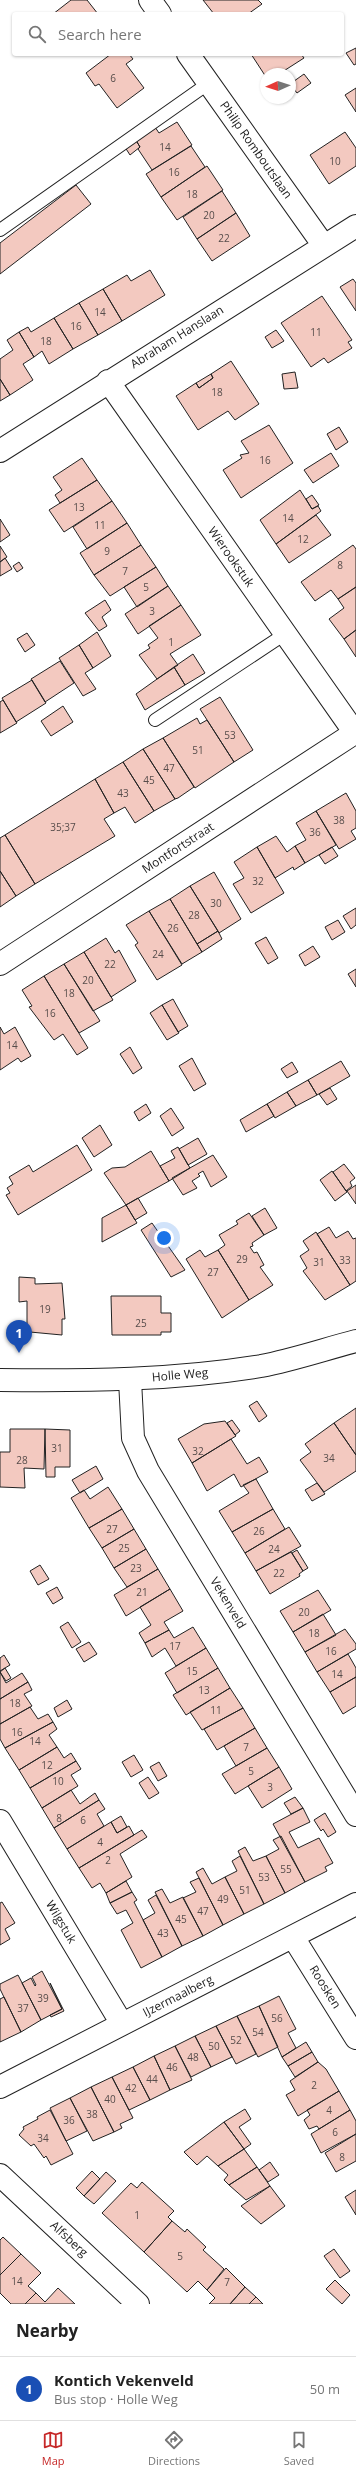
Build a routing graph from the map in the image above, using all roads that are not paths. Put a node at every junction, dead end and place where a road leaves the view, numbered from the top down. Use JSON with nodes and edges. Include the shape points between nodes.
{"nodes":[{"id":1,"x":150,"y":0,"type":"edge"},
{"id":2,"x":159,"y":12,"type":"edge"},
{"id":3,"x":189,"y":56,"type":"edge"},
{"id":4,"x":209,"y":83,"type":"junction"},
{"id":5,"x":356,"y":226,"type":"edge"},
{"id":6,"x":0,"y":230,"type":"edge"},
{"id":7,"x":324,"y":246,"type":"junction"},
{"id":8,"x":108,"y":381,"type":"junction"},
{"id":9,"x":0,"y":451,"type":"edge"},
{"id":10,"x":286,"y":634,"type":"junction"},
{"id":11,"x":154,"y":720,"type":"dead end"},
{"id":12,"x":355,"y":733,"type":"edge"},
{"id":13,"x":0,"y":964,"type":"edge"},
{"id":14,"x":356,"y":1341,"type":"edge"},
{"id":15,"x":0,"y":1380,"type":"edge"},
{"id":16,"x":130,"y":1380,"type":"junction"},
{"id":17,"x":356,"y":1815,"type":"edge"},
{"id":18,"x":0,"y":1821,"type":"edge"},
{"id":19,"x":356,"y":1904,"type":"edge"},
{"id":20,"x":293,"y":1937,"type":"junction"},
{"id":21,"x":122,"y":2024,"type":"junction"},
{"id":22,"x":356,"y":2038,"type":"edge"},
{"id":23,"x":0,"y":2088,"type":"edge"},
{"id":24,"x":0,"y":2175,"type":"edge"},
{"id":25,"x":138,"y":2304,"type":"edge"}],
"edges":[{"from":1,"to":2,"type":"street"},
{"from":3,"to":4,"type":"street","name":"Philip Romboutslaan"},
{"from":4,"to":6,"type":"lane"},
{"from":4,"to":7,"type":"street","name":"Philip Romboutslaan"},
{"from":5,"to":7,"type":"street","name":"Abraham Hanslaan"},
{"from":7,"to":8,"type":"street","name":"Abraham Hanslaan"},
{"from":8,"to":9,"type":"street","name":"Abraham Hanslaan"},
{"from":8,"to":10,"type":"street","name":"Wierookstuk"},
{"from":10,"to":11,"type":"lane"},
{"from":10,"to":12,"type":"street","name":"Wierookstuk"},
{"from":12,"to":13,"type":"street","name":"Montfortstraat"},
{"from":14,"to":16,"type":"street","name":"Holle Weg","via":[[263,1366]]},
{"from":15,"to":16,"type":"street","name":"Holle Weg"},
{"from":16,"to":17,"type":"street","name":"Vekenveld","via":[[133,1438],[148,1471]]},
{"from":18,"to":21,"type":"street","name":"Wilgstuk"},
{"from":19,"to":20,"type":"street","name":"IJzermaalberg"},
{"from":20,"to":21,"type":"street","name":"IJzermaalberg"},
{"from":20,"to":22,"type":"street","name":"Roosken"},
{"from":21,"to":23,"type":"street","name":"IJzermaalberg"},
{"from":24,"to":25,"type":"street","name":"Alfsberg"}]}
